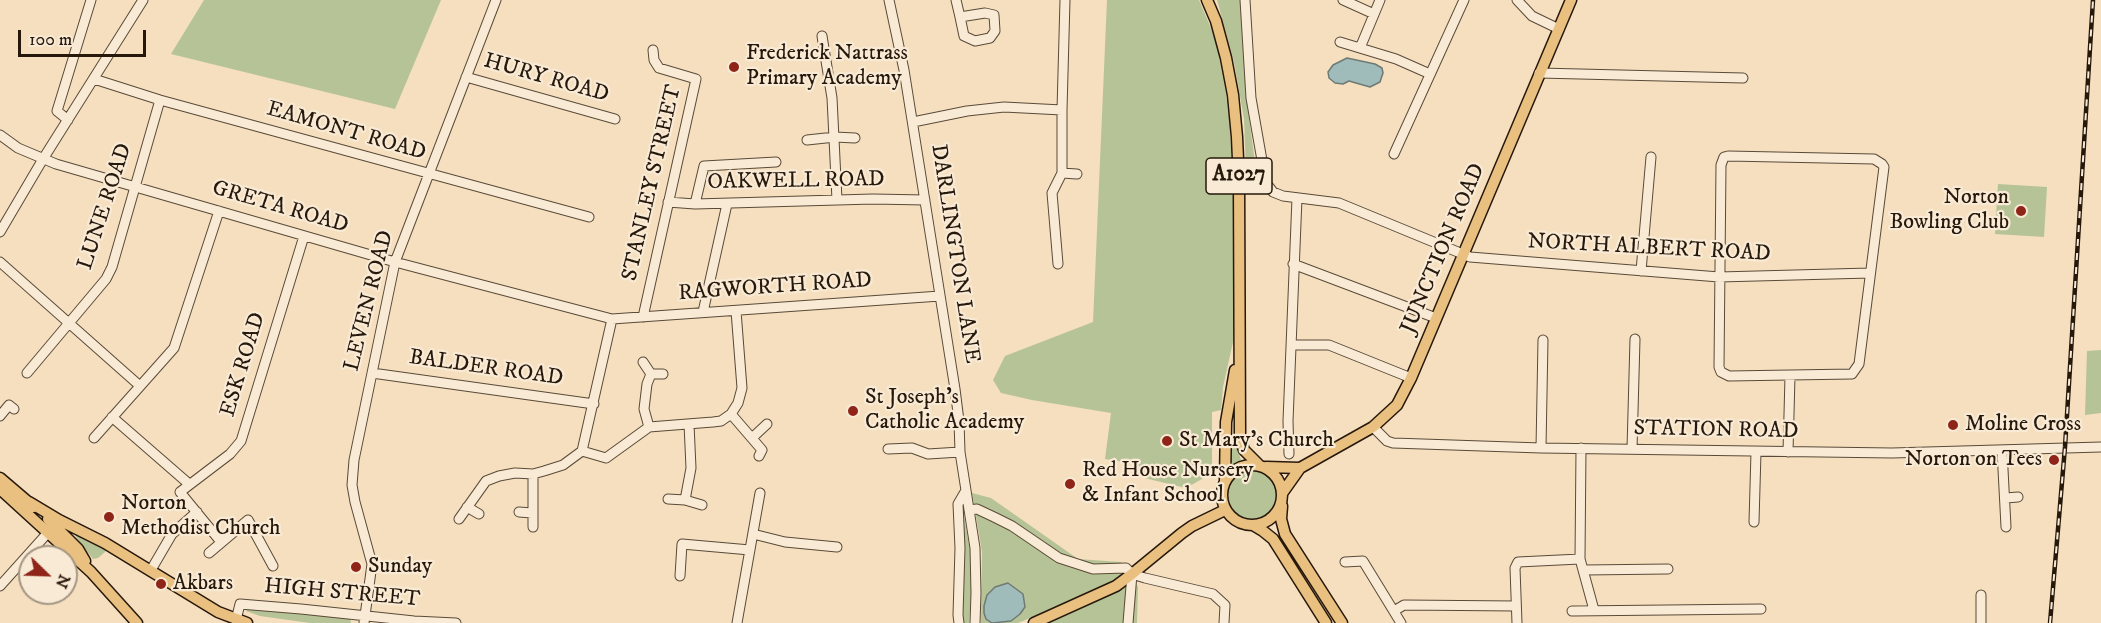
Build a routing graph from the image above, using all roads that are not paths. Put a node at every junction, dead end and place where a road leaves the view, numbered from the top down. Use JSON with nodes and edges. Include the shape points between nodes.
{"nodes":[{"id":1,"x":91,"y":0,"type":"edge"},
{"id":2,"x":143,"y":0,"type":"edge"},
{"id":3,"x":496,"y":0,"type":"edge"},
{"id":4,"x":889,"y":0,"type":"edge"},
{"id":5,"x":956,"y":0,"type":"edge"},
{"id":6,"x":1065,"y":0,"type":"edge"},
{"id":7,"x":1207,"y":0,"type":"edge"},
{"id":8,"x":1245,"y":0,"type":"edge"},
{"id":9,"x":1343,"y":0,"type":"edge"},
{"id":10,"x":1380,"y":0,"type":"edge"},
{"id":11,"x":1464,"y":0,"type":"edge"},
{"id":12,"x":1517,"y":0,"type":"edge"},
{"id":13,"x":1571,"y":0,"type":"edge"},
{"id":14,"x":1374,"y":14,"type":"junction"},
{"id":15,"x":960,"y":17,"type":"dead end"},
{"id":16,"x":1558,"y":29,"type":"junction"},
{"id":17,"x":822,"y":36,"type":"dead end"},
{"id":18,"x":1340,"y":42,"type":"dead end"},
{"id":19,"x":1360,"y":48,"type":"junction"},
{"id":20,"x":653,"y":49,"type":"dead end"},
{"id":21,"x":1539,"y":73,"type":"junction"},
{"id":22,"x":1430,"y":75,"type":"junction"},
{"id":23,"x":466,"y":77,"type":"junction"},
{"id":24,"x":1743,"y":78,"type":"dead end"},
{"id":25,"x":94,"y":79,"type":"junction"},
{"id":26,"x":160,"y":100,"type":"junction"},
{"id":27,"x":1062,"y":110,"type":"junction"},
{"id":28,"x":615,"y":118,"type":"dead end"},
{"id":29,"x":68,"y":120,"type":"junction"},
{"id":30,"x":913,"y":122,"type":"junction"},
{"id":31,"x":0,"y":135,"type":"edge"},
{"id":32,"x":835,"y":137,"type":"junction"},
{"id":33,"x":855,"y":138,"type":"dead end"},
{"id":34,"x":807,"y":140,"type":"dead end"},
{"id":35,"x":1394,"y":154,"type":"dead end"},
{"id":36,"x":705,"y":155,"type":"dead end"},
{"id":37,"x":1650,"y":157,"type":"dead end"},
{"id":38,"x":43,"y":159,"type":"junction"},
{"id":39,"x":777,"y":162,"type":"dead end"},
{"id":40,"x":704,"y":166,"type":"junction"},
{"id":41,"x":1062,"y":173,"type":"junction"},
{"id":42,"x":1077,"y":174,"type":"dead end"},
{"id":43,"x":428,"y":175,"type":"junction"},
{"id":44,"x":134,"y":186,"type":"junction"},
{"id":45,"x":1297,"y":198,"type":"junction"},
{"id":46,"x":837,"y":200,"type":"junction"},
{"id":47,"x":925,"y":200,"type":"junction"},
{"id":48,"x":668,"y":202,"type":"junction"},
{"id":49,"x":695,"y":204,"type":"junction"},
{"id":50,"x":728,"y":204,"type":"junction"},
{"id":51,"x":219,"y":211,"type":"junction"},
{"id":52,"x":589,"y":217,"type":"dead end"},
{"id":53,"x":0,"y":232,"type":"edge"},
{"id":54,"x":304,"y":236,"type":"junction"},
{"id":55,"x":1462,"y":255,"type":"junction"},
{"id":56,"x":0,"y":262,"type":"edge"},
{"id":57,"x":395,"y":262,"type":"junction"},
{"id":58,"x":1058,"y":264,"type":"dead end"},
{"id":59,"x":1293,"y":264,"type":"junction"},
{"id":60,"x":1641,"y":271,"type":"junction"},
{"id":61,"x":1870,"y":273,"type":"junction"},
{"id":62,"x":1719,"y":277,"type":"junction"},
{"id":63,"x":940,"y":296,"type":"junction"},
{"id":64,"x":736,"y":311,"type":"junction"},
{"id":65,"x":703,"y":312,"type":"junction"},
{"id":66,"x":643,"y":317,"type":"junction"},
{"id":67,"x":1436,"y":318,"type":"junction"},
{"id":68,"x":612,"y":319,"type":"junction"},
{"id":69,"x":70,"y":324,"type":"junction"},
{"id":70,"x":1635,"y":339,"type":"dead end"},
{"id":71,"x":1544,"y":340,"type":"dead end"},
{"id":72,"x":1291,"y":345,"type":"junction"},
{"id":73,"x":1238,"y":355,"type":"junction"},
{"id":74,"x":644,"y":362,"type":"dead end"},
{"id":75,"x":27,"y":373,"type":"dead end"},
{"id":76,"x":372,"y":373,"type":"junction"},
{"id":77,"x":651,"y":374,"type":"junction"},
{"id":78,"x":663,"y":374,"type":"dead end"},
{"id":79,"x":1790,"y":376,"type":"junction"},
{"id":80,"x":1411,"y":378,"type":"junction"},
{"id":81,"x":140,"y":386,"type":"junction"},
{"id":82,"x":594,"y":404,"type":"junction"},
{"id":83,"x":14,"y":409,"type":"dead end"},
{"id":84,"x":731,"y":414,"type":"junction"},
{"id":85,"x":0,"y":416,"type":"edge"},
{"id":86,"x":112,"y":417,"type":"junction"},
{"id":87,"x":689,"y":424,"type":"junction"},
{"id":88,"x":767,"y":424,"type":"dead end"},
{"id":89,"x":649,"y":427,"type":"junction"},
{"id":90,"x":1374,"y":427,"type":"junction"},
{"id":91,"x":753,"y":437,"type":"junction"},
{"id":92,"x":94,"y":438,"type":"dead end"},
{"id":93,"x":2101,"y":447,"type":"edge"},
{"id":94,"x":888,"y":448,"type":"dead end"},
{"id":95,"x":1541,"y":448,"type":"junction"},
{"id":96,"x":1581,"y":448,"type":"junction"},
{"id":97,"x":1632,"y":449,"type":"junction"},
{"id":98,"x":2002,"y":450,"type":"junction"},
{"id":99,"x":582,"y":451,"type":"junction"},
{"id":100,"x":960,"y":452,"type":"junction"},
{"id":101,"x":1756,"y":452,"type":"junction"},
{"id":102,"x":1788,"y":452,"type":"junction"},
{"id":103,"x":1289,"y":454,"type":"dead end"},
{"id":104,"x":759,"y":456,"type":"dead end"},
{"id":105,"x":1263,"y":466,"type":"junction"},
{"id":106,"x":1300,"y":468,"type":"junction"},
{"id":107,"x":533,"y":474,"type":"junction"},
{"id":108,"x":0,"y":478,"type":"edge"},
{"id":109,"x":1225,"y":481,"type":"junction"},
{"id":110,"x":189,"y":484,"type":"junction"},
{"id":111,"x":0,"y":489,"type":"edge"},
{"id":112,"x":965,"y":492,"type":"junction"},
{"id":113,"x":760,"y":493,"type":"dead end"},
{"id":114,"x":1282,"y":497,"type":"junction"},
{"id":115,"x":2018,"y":497,"type":"dead end"},
{"id":116,"x":2006,"y":498,"type":"junction"},
{"id":117,"x":669,"y":499,"type":"dead end"},
{"id":118,"x":685,"y":500,"type":"junction"},
{"id":119,"x":702,"y":506,"type":"dead end"},
{"id":120,"x":467,"y":507,"type":"junction"},
{"id":121,"x":969,"y":510,"type":"junction"},
{"id":122,"x":1225,"y":510,"type":"junction"},
{"id":123,"x":197,"y":512,"type":"junction"},
{"id":124,"x":519,"y":512,"type":"dead end"},
{"id":125,"x":532,"y":513,"type":"junction"},
{"id":126,"x":479,"y":514,"type":"dead end"},
{"id":127,"x":459,"y":519,"type":"dead end"},
{"id":128,"x":1755,"y":522,"type":"dead end"},
{"id":129,"x":1253,"y":525,"type":"junction"},
{"id":130,"x":54,"y":526,"type":"junction"},
{"id":131,"x":2006,"y":526,"type":"dead end"},
{"id":132,"x":533,"y":527,"type":"dead end"},
{"id":133,"x":753,"y":534,"type":"junction"},
{"id":134,"x":221,"y":542,"type":"junction"},
{"id":135,"x":837,"y":547,"type":"dead end"},
{"id":136,"x":750,"y":550,"type":"junction"},
{"id":137,"x":209,"y":553,"type":"dead end"},
{"id":138,"x":1580,"y":559,"type":"junction"},
{"id":139,"x":1345,"y":562,"type":"dead end"},
{"id":140,"x":273,"y":566,"type":"dead end"},
{"id":141,"x":1668,"y":569,"type":"dead end"},
{"id":142,"x":151,"y":570,"type":"junction"},
{"id":143,"x":1584,"y":570,"type":"junction"},
{"id":144,"x":1132,"y":574,"type":"junction"},
{"id":145,"x":680,"y":576,"type":"dead end"},
{"id":146,"x":0,"y":586,"type":"edge"},
{"id":147,"x":1981,"y":595,"type":"dead end"},
{"id":148,"x":1516,"y":606,"type":"junction"},
{"id":149,"x":1761,"y":609,"type":"dead end"},
{"id":150,"x":1394,"y":610,"type":"junction"},
{"id":151,"x":1594,"y":610,"type":"junction"},
{"id":152,"x":1572,"y":611,"type":"dead end"},
{"id":153,"x":365,"y":619,"type":"edge"},
{"id":154,"x":241,"y":621,"type":"edge"},
{"id":155,"x":137,"y":623,"type":"edge"},
{"id":156,"x":456,"y":623,"type":"edge"},
{"id":157,"x":737,"y":623,"type":"edge"},
{"id":158,"x":959,"y":623,"type":"edge"},
{"id":159,"x":975,"y":623,"type":"edge"},
{"id":160,"x":1035,"y":623,"type":"edge"},
{"id":161,"x":1128,"y":623,"type":"edge"},
{"id":162,"x":1224,"y":623,"type":"edge"},
{"id":163,"x":1326,"y":623,"type":"edge"},
{"id":164,"x":1342,"y":623,"type":"edge"},
{"id":165,"x":1401,"y":623,"type":"edge"},
{"id":166,"x":1517,"y":623,"type":"edge"},
{"id":167,"x":1981,"y":623,"type":"edge"}],
"edges":[{"from":1,"to":29,"type":"street","via":[[57,111]]},
{"from":2,"to":25,"type":"street"},
{"from":3,"to":23,"type":"street","name":"LEVEN ROAD"},
{"from":4,"to":30,"type":"street","name":"DARLINGTON LANE"},
{"from":5,"to":15,"type":"street"},
{"from":6,"to":27,"type":"street"},
{"from":7,"to":73,"type":"main road","number":"A1027","via":[[1226,58],[1237,138]]},
{"from":8,"to":45,"type":"street","name":"NORTH ALBERT ROAD","via":[[1251,98],[1266,183],[1273,192]]},
{"from":9,"to":14,"type":"street"},
{"from":10,"to":14,"type":"street"},
{"from":11,"to":22,"type":"street"},
{"from":12,"to":16,"type":"street","via":[[1532,16]]},
{"from":13,"to":16,"type":"main road","name":"JUNCTION ROAD"},
{"from":14,"to":19,"type":"street"},
{"from":16,"to":21,"type":"main road","name":"JUNCTION ROAD"},
{"from":17,"to":32,"type":"street"},
{"from":18,"to":19,"type":"street"},
{"from":19,"to":22,"type":"street"},
{"from":20,"to":48,"type":"street","name":"STANLEY STREET","via":[[659,68],[696,79]]},
{"from":21,"to":24,"type":"street"},
{"from":21,"to":55,"type":"main road","name":"JUNCTION ROAD"},
{"from":22,"to":35,"type":"street"},
{"from":23,"to":28,"type":"street","name":"HURY ROAD"},
{"from":23,"to":43,"type":"street","name":"LEVEN ROAD"},
{"from":25,"to":26,"type":"street","name":"EAMONT ROAD"},
{"from":25,"to":29,"type":"street"},
{"from":26,"to":43,"type":"street","name":"EAMONT ROAD"},
{"from":26,"to":44,"type":"street","name":"LUNE ROAD"},
{"from":27,"to":30,"type":"street","via":[[1004,107]]},
{"from":27,"to":41,"type":"street"},
{"from":29,"to":38,"type":"street"},
{"from":30,"to":47,"type":"street","name":"DARLINGTON LANE"},
{"from":31,"to":38,"type":"street","name":"GRETA ROAD"},
{"from":32,"to":33,"type":"street"},
{"from":32,"to":34,"type":"street"},
{"from":32,"to":46,"type":"street"},
{"from":36,"to":40,"type":"street"},
{"from":37,"to":60,"type":"street"},
{"from":38,"to":44,"type":"street","name":"GRETA ROAD"},
{"from":38,"to":53,"type":"street"},
{"from":39,"to":40,"type":"street"},
{"from":40,"to":49,"type":"street"},
{"from":41,"to":42,"type":"street"},
{"from":41,"to":58,"type":"street","via":[[1052,194]]},
{"from":43,"to":52,"type":"street","name":"EAMONT ROAD"},
{"from":43,"to":57,"type":"street","name":"LEVEN ROAD"},
{"from":44,"to":51,"type":"street","name":"GRETA ROAD"},
{"from":44,"to":69,"type":"street","name":"LUNE ROAD","via":[[112,267]]},
{"from":45,"to":55,"type":"street","name":"NORTH ALBERT ROAD","via":[[1339,203]]},
{"from":45,"to":59,"type":"street"},
{"from":46,"to":47,"type":"street","name":"OAKWELL ROAD"},
{"from":46,"to":50,"type":"street","name":"OAKWELL ROAD"},
{"from":47,"to":63,"type":"street","name":"DARLINGTON LANE"},
{"from":48,"to":49,"type":"street","name":"OAKWELL ROAD"},
{"from":48,"to":66,"type":"street","name":"STANLEY STREET"},
{"from":49,"to":50,"type":"street","name":"OAKWELL ROAD"},
{"from":50,"to":65,"type":"street"},
{"from":51,"to":54,"type":"street","name":"GRETA ROAD"},
{"from":51,"to":81,"type":"street","via":[[174,348]]},
{"from":54,"to":57,"type":"street","name":"GRETA ROAD"},
{"from":54,"to":110,"type":"street","name":"ESK ROAD","via":[[242,441]]},
{"from":55,"to":60,"type":"street","name":"NORTH ALBERT ROAD"},
{"from":55,"to":67,"type":"main road","name":"JUNCTION ROAD"},
{"from":56,"to":69,"type":"street"},
{"from":57,"to":68,"type":"street","name":"GRETA ROAD"},
{"from":57,"to":76,"type":"street","name":"LEVEN ROAD"},
{"from":59,"to":67,"type":"street"},
{"from":59,"to":72,"type":"street"},
{"from":60,"to":62,"type":"street","name":"NORTH ALBERT ROAD"},
{"from":61,"to":62,"type":"street","name":"NORTH ALBERT ROAD"},
{"from":61,"to":62,"type":"street","via":[[1884,167],[1879,160],[1740,156],[1724,157],[1720,165]]},
{"from":61,"to":79,"type":"street","via":[[1858,364],[1852,374]]},
{"from":62,"to":79,"type":"street","via":[[1721,372],[1729,376]]},
{"from":63,"to":64,"type":"street","name":"RAGWORTH ROAD"},
{"from":63,"to":100,"type":"street","name":"DARLINGTON LANE","via":[[956,389]]},
{"from":64,"to":65,"type":"street","name":"RAGWORTH ROAD"},
{"from":64,"to":84,"type":"street","via":[[742,388]]},
{"from":65,"to":66,"type":"street","name":"RAGWORTH ROAD"},
{"from":66,"to":68,"type":"street","name":"RAGWORTH ROAD"},
{"from":67,"to":80,"type":"main road","name":"JUNCTION ROAD"},
{"from":68,"to":82,"type":"street"},
{"from":69,"to":75,"type":"street","name":"LUNE ROAD"},
{"from":69,"to":81,"type":"street"},
{"from":70,"to":97,"type":"street"},
{"from":71,"to":95,"type":"street"},
{"from":72,"to":80,"type":"street","via":[[1329,345]]},
{"from":72,"to":103,"type":"street"},
{"from":73,"to":105,"type":"main road","number":"A1027","via":[[1240,438],[1244,450]]},
{"from":73,"to":109,"type":"main road","number":"A1027","via":[[1228,399]]},
{"from":74,"to":77,"type":"street"},
{"from":76,"to":82,"type":"street","name":"BALDER ROAD"},
{"from":76,"to":153,"type":"street","name":"LEVEN ROAD","via":[[352,485],[357,517],[372,564]]},
{"from":77,"to":78,"type":"street"},
{"from":77,"to":89,"type":"street","via":[[644,409]]},
{"from":79,"to":102,"type":"street"},
{"from":80,"to":90,"type":"main road","name":"JUNCTION ROAD","via":[[1397,405]]},
{"from":81,"to":86,"type":"street"},
{"from":82,"to":99,"type":"street"},
{"from":83,"to":85,"type":"street","via":[[9,405]]},
{"from":84,"to":87,"type":"street","via":[[721,421]]},
{"from":84,"to":91,"type":"street"},
{"from":86,"to":92,"type":"street"},
{"from":86,"to":110,"type":"street"},
{"from":87,"to":89,"type":"street"},
{"from":87,"to":118,"type":"street","via":[[691,468]]},
{"from":88,"to":91,"type":"street"},
{"from":89,"to":99,"type":"street","via":[[606,458]]},
{"from":90,"to":95,"type":"street","name":"STATION ROAD","via":[[1393,443]]},
{"from":90,"to":106,"type":"main road","name":"JUNCTION ROAD"},
{"from":91,"to":104,"type":"street","via":[[762,450]]},
{"from":93,"to":98,"type":"street","name":"STATION ROAD"},
{"from":94,"to":100,"type":"street","via":[[912,448],[928,454]]},
{"from":95,"to":96,"type":"street","name":"STATION ROAD"},
{"from":96,"to":97,"type":"street","name":"STATION ROAD"},
{"from":96,"to":138,"type":"street"},
{"from":97,"to":101,"type":"street","name":"STATION ROAD"},
{"from":98,"to":102,"type":"street","name":"STATION ROAD"},
{"from":98,"to":116,"type":"street"},
{"from":99,"to":107,"type":"street","via":[[563,465]]},
{"from":100,"to":112,"type":"street","name":"DARLINGTON LANE"},
{"from":101,"to":102,"type":"street","name":"STATION ROAD"},
{"from":101,"to":128,"type":"street"},
{"from":105,"to":106,"type":"main road"},
{"from":105,"to":109,"type":"main road","via":[[1248,464]]},
{"from":105,"to":114,"type":"main road","number":"A1027","via":[[1275,475]]},
{"from":106,"to":114,"type":"main road","name":"JUNCTION ROAD"},
{"from":107,"to":120,"type":"street","via":[[515,473],[486,481]]},
{"from":107,"to":125,"type":"street"},
{"from":108,"to":130,"type":"main road"},
{"from":109,"to":122,"type":"main road","number":"A1027","via":[[1221,500]]},
{"from":110,"to":123,"type":"street","name":"ESK ROAD","via":[[180,492]]},
{"from":111,"to":130,"type":"main road"},
{"from":112,"to":121,"type":"street","name":"DARLINGTON LANE"},
{"from":112,"to":158,"type":"street","via":[[958,504]]},
{"from":113,"to":133,"type":"street"},
{"from":114,"to":129,"type":"main road","via":[[1270,519]]},
{"from":114,"to":164,"type":"main road","number":"A1027","via":[[1285,534]]},
{"from":115,"to":116,"type":"street"},
{"from":116,"to":131,"type":"street"},
{"from":117,"to":118,"type":"street"},
{"from":118,"to":119,"type":"street"},
{"from":120,"to":126,"type":"street"},
{"from":120,"to":127,"type":"street"},
{"from":121,"to":144,"type":"street","via":[[977,509],[1003,522],[1059,558],[1093,569],[1126,568]]},
{"from":121,"to":159,"type":"street","name":"DARLINGTON LANE","via":[[976,569]]},
{"from":122,"to":129,"type":"main road","via":[[1238,521]]},
{"from":122,"to":144,"type":"main road","via":[[1187,530]]},
{"from":123,"to":134,"type":"street"},
{"from":123,"to":142,"type":"street","via":[[172,534]]},
{"from":124,"to":125,"type":"street"},
{"from":125,"to":132,"type":"street"},
{"from":129,"to":163,"type":"main road","via":[[1273,539]]},
{"from":130,"to":142,"type":"main road","name":"HIGH STREET","via":[[105,543]]},
{"from":130,"to":146,"type":"street"},
{"from":130,"to":155,"type":"main road","via":[[78,549],[92,572]]},
{"from":133,"to":135,"type":"street","via":[[784,542]]},
{"from":133,"to":136,"type":"street"},
{"from":134,"to":137,"type":"street"},
{"from":134,"to":140,"type":"street","via":[[248,520]]},
{"from":136,"to":145,"type":"street","via":[[682,544]]},
{"from":136,"to":157,"type":"street"},
{"from":138,"to":143,"type":"street"},
{"from":138,"to":148,"type":"street","via":[[1518,562]]},
{"from":139,"to":150,"type":"street","via":[[1363,561]]},
{"from":141,"to":143,"type":"street"},
{"from":142,"to":154,"type":"main road","name":"HIGH STREET","via":[[218,612]]},
{"from":143,"to":151,"type":"street"},
{"from":144,"to":160,"type":"main road","via":[[1116,586]]},
{"from":144,"to":161,"type":"street"},
{"from":144,"to":162,"type":"street","via":[[1213,594],[1225,605]]},
{"from":147,"to":167,"type":"street"},
{"from":148,"to":150,"type":"street","via":[[1404,605]]},
{"from":148,"to":166,"type":"street"},
{"from":149,"to":151,"type":"street"},
{"from":150,"to":165,"type":"street"},
{"from":151,"to":152,"type":"street"},
{"from":153,"to":154,"type":"street","name":"HIGH STREET","via":[[240,604]]},
{"from":153,"to":156,"type":"street","name":"HIGH STREET"}]}
